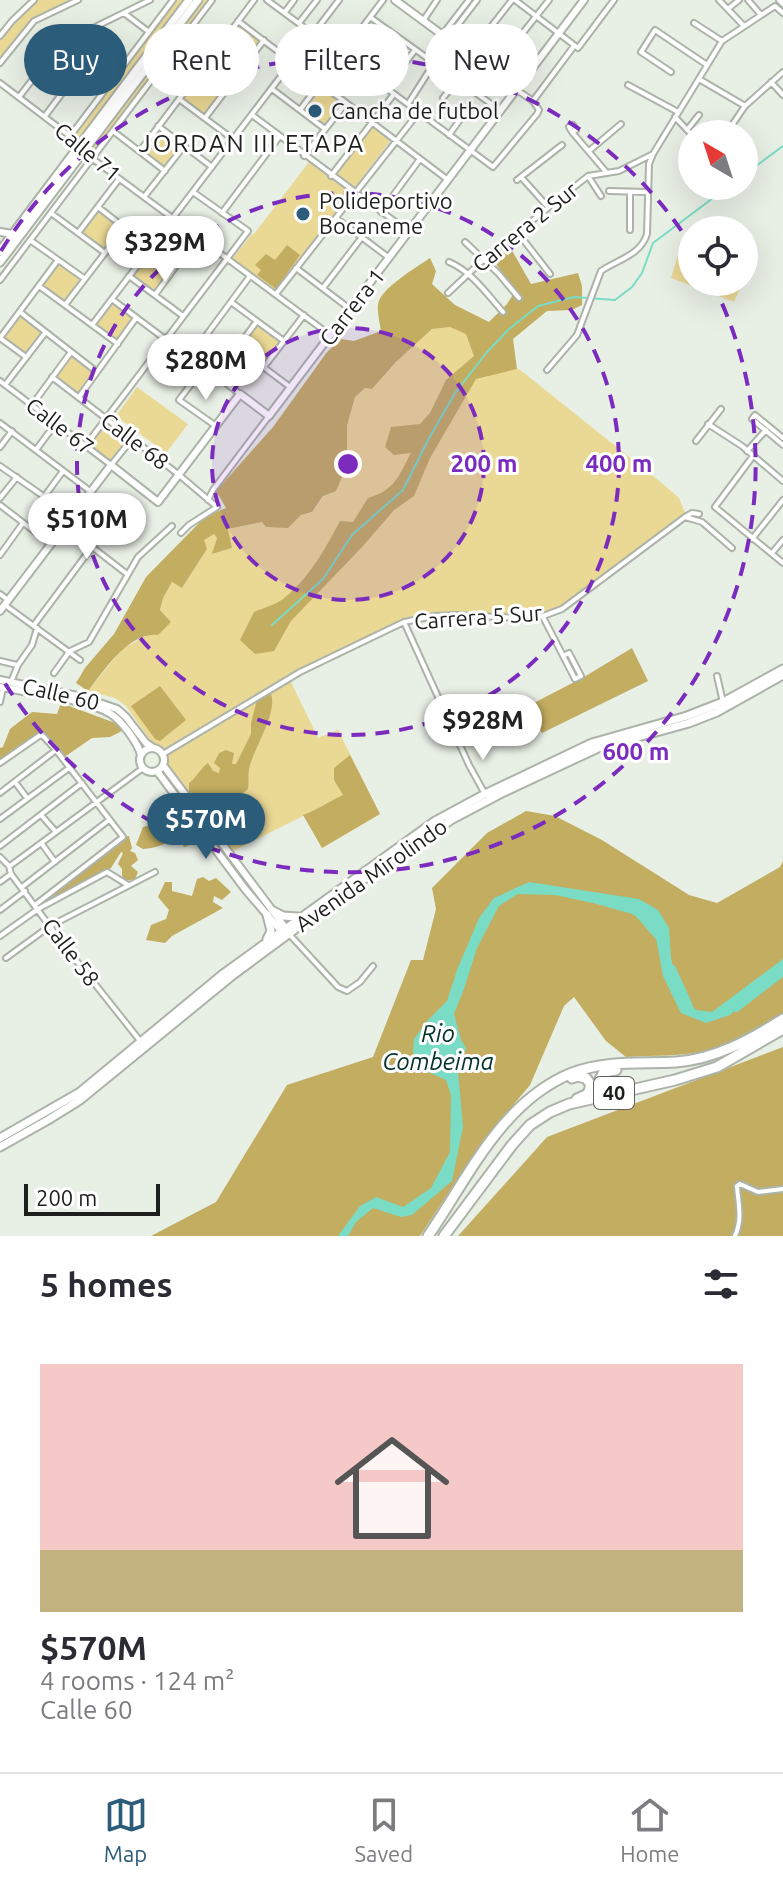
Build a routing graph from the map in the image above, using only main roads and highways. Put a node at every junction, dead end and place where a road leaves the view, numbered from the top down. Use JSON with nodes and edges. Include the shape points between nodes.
{"nodes":[{"id":1,"x":189,"y":0,"type":"edge"},
{"id":2,"x":198,"y":0,"type":"edge"},
{"id":3,"x":1,"y":247,"type":"edge"},
{"id":4,"x":0,"y":262,"type":"edge"},
{"id":5,"x":783,"y":669,"type":"edge"},
{"id":6,"x":783,"y":675,"type":"edge"},
{"id":7,"x":304,"y":915,"type":"junction"},
{"id":8,"x":285,"y":930,"type":"junction"},
{"id":9,"x":264,"y":943,"type":"junction"},
{"id":10,"x":783,"y":1019,"type":"edge"},
{"id":11,"x":783,"y":1029,"type":"edge"},
{"id":12,"x":142,"y":1044,"type":"junction"},
{"id":13,"x":645,"y":1065,"type":"junction"},
{"id":14,"x":675,"y":1080,"type":"junction"},
{"id":15,"x":0,"y":1138,"type":"edge"},
{"id":16,"x":512,"y":1145,"type":"junction"},
{"id":17,"x":0,"y":1147,"type":"edge"},
{"id":18,"x":484,"y":1151,"type":"junction"},
{"id":19,"x":428,"y":1236,"type":"edge"},
{"id":20,"x":444,"y":1236,"type":"edge"}],
"edges":[{"from":1,"to":3,"type":"main road"},
{"from":2,"to":4,"type":"main road"},
{"from":5,"to":7,"type":"main road","name":"Avenida Mirolindo","via":[[723,702],[592,743],[485,794],[435,821]]},
{"from":6,"to":8,"type":"main road","name":"Avenida Mirolindo","via":[[717,712],[598,748],[479,804]]},
{"from":7,"to":8,"type":"main road","name":"Avenida Mirolindo"},
{"from":7,"to":9,"type":"main road","via":[[270,913],[271,931]]},
{"from":8,"to":9,"type":"main road","name":"Avenida Mirolindo"},
{"from":8,"to":12,"type":"main road","name":"Avenida Mirolindo"},
{"from":9,"to":12,"type":"main road","name":"Avenida Mirolindo"},
{"from":10,"to":13,"type":"highway","number":"40","via":[[741,1045],[710,1056]]},
{"from":11,"to":14,"type":"highway","number":"40","via":[[717,1067]]},
{"from":12,"to":15,"type":"main road","name":"Avenida Mirolindo","via":[[80,1092]]},
{"from":12,"to":17,"type":"main road","name":"Avenida Mirolindo","via":[[80,1100]]},
{"from":13,"to":14,"type":"highway","via":[[607,1070],[600,1084],[608,1090]]},
{"from":13,"to":18,"type":"highway","number":"40","via":[[595,1066],[543,1088],[508,1119]]},
{"from":14,"to":16,"type":"highway","number":"40","via":[[569,1104],[530,1125]]},
{"from":16,"to":18,"type":"highway","via":[[524,1125],[545,1110],[588,1094],[590,1081],[577,1076],[552,1089]]},
{"from":16,"to":20,"type":"highway","number":"40"},
{"from":18,"to":19,"type":"highway","number":"40"}]}
